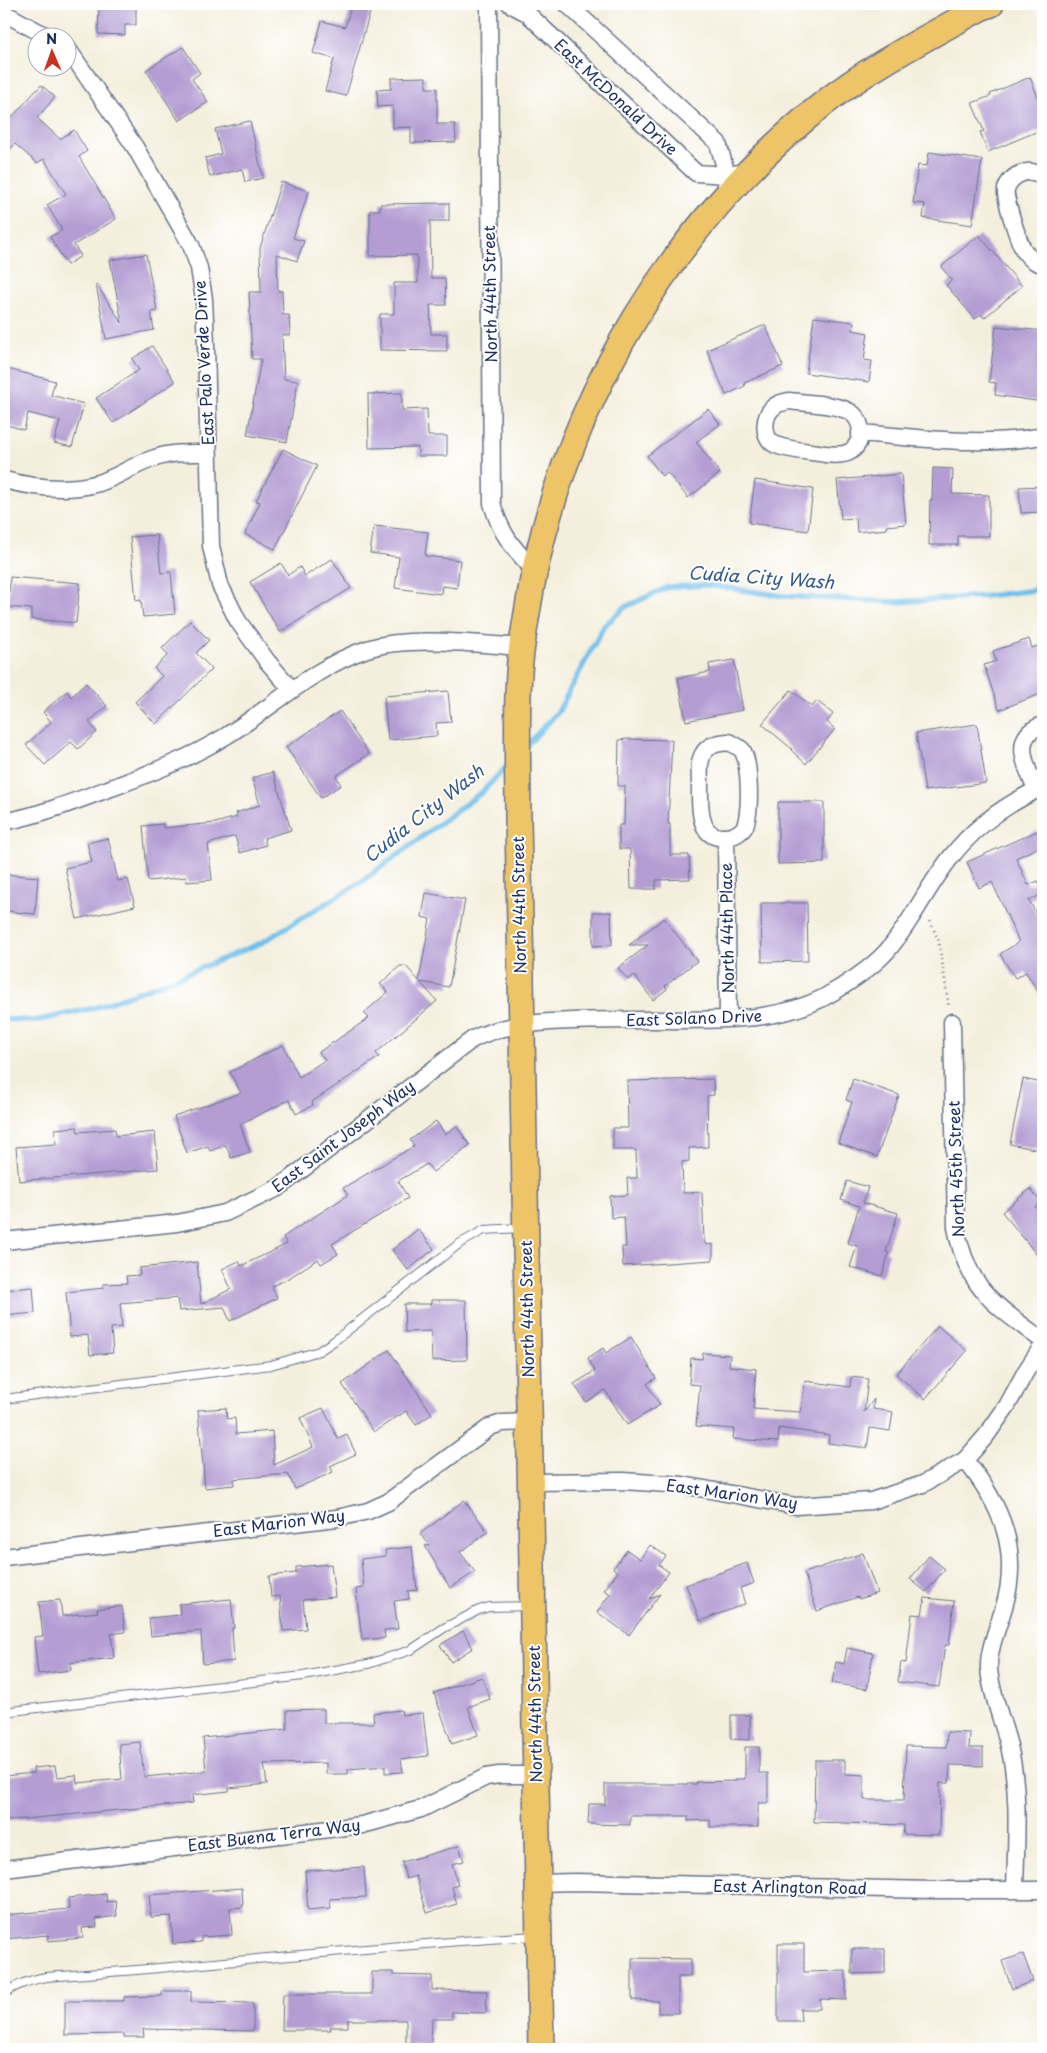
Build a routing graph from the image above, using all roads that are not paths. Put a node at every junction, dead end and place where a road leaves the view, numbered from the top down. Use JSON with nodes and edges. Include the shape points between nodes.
{"nodes":[{"id":1,"x":489,"y":4,"type":"edge"},
{"id":2,"x":510,"y":4,"type":"edge"},
{"id":3,"x":567,"y":4,"type":"edge"},
{"id":4,"x":991,"y":4,"type":"edge"},
{"id":5,"x":4,"y":14,"type":"edge"},
{"id":6,"x":31,"y":28,"type":"edge"},
{"id":7,"x":78,"y":64,"type":"edge"},
{"id":8,"x":1043,"y":177,"type":"edge"},
{"id":9,"x":734,"y":181,"type":"junction"},
{"id":10,"x":1043,"y":264,"type":"edge"},
{"id":11,"x":860,"y":433,"type":"junction"},
{"id":12,"x":1043,"y":436,"type":"edge"},
{"id":13,"x":208,"y":453,"type":"junction"},
{"id":14,"x":4,"y":480,"type":"edge"},
{"id":15,"x":535,"y":571,"type":"junction"},
{"id":16,"x":522,"y":647,"type":"junction"},
{"id":17,"x":292,"y":690,"type":"junction"},
{"id":18,"x":1043,"y":725,"type":"edge"},
{"id":19,"x":1040,"y":788,"type":"edge"},
{"id":20,"x":4,"y":822,"type":"edge"},
{"id":21,"x":726,"y":837,"type":"junction"},
{"id":22,"x":728,"y":1019,"type":"junction"},
{"id":23,"x":952,"y":1022,"type":"road end"},
{"id":24,"x":522,"y":1024,"type":"junction"},
{"id":25,"x":525,"y":1228,"type":"junction"},
{"id":26,"x":4,"y":1240,"type":"edge"},
{"id":27,"x":1043,"y":1343,"type":"edge"},
{"id":28,"x":4,"y":1400,"type":"edge"},
{"id":29,"x":529,"y":1422,"type":"junction"},
{"id":30,"x":965,"y":1460,"type":"junction"},
{"id":31,"x":530,"y":1482,"type":"junction"},
{"id":32,"x":4,"y":1557,"type":"edge"},
{"id":33,"x":532,"y":1606,"type":"junction"},
{"id":34,"x":4,"y":1712,"type":"edge"},
{"id":35,"x":536,"y":1774,"type":"junction"},
{"id":36,"x":4,"y":1868,"type":"edge"},
{"id":37,"x":537,"y":1883,"type":"junction"},
{"id":38,"x":1014,"y":1889,"type":"junction"},
{"id":39,"x":1043,"y":1890,"type":"edge"},
{"id":40,"x":538,"y":1936,"type":"junction"},
{"id":41,"x":4,"y":1994,"type":"edge"},
{"id":42,"x":541,"y":2049,"type":"edge"}],
"edges":[{"from":1,"to":15,"type":"street","name":"North 44th Street","via":[[492,503],[510,546]]},
{"from":2,"to":9,"type":"street","name":"East McDonald Drive","via":[[527,13],[696,173]]},
{"from":3,"to":9,"type":"street","via":[[718,142]]},
{"from":4,"to":9,"type":"main road","via":[[885,61],[794,128]]},
{"from":5,"to":6,"type":"street"},
{"from":7,"to":13,"type":"street","name":"East Palo Verde Drive","via":[[135,147],[191,245],[199,268],[204,308]]},
{"from":8,"to":10,"type":"street","via":[[1026,171],[1013,177],[1006,190],[1007,205],[1024,251],[1034,262]]},
{"from":9,"to":15,"type":"main road","name":"North 44th Street","via":[[676,258],[611,360],[562,470]]},
{"from":11,"to":11,"type":"street","via":[[861,426],[853,413],[839,408],[789,401],[775,405],[766,416],[765,431],[773,443],[787,449],[836,455],[850,451],[860,440]]},
{"from":11,"to":12,"type":"street","via":[[968,441]]},
{"from":13,"to":14,"type":"street","via":[[183,452],[155,458],[98,483],[70,488],[37,488]]},
{"from":13,"to":17,"type":"street","name":"East Palo Verde Drive","via":[[211,546],[220,585],[238,622]]},
{"from":15,"to":16,"type":"main road","name":"North 44th Street"},
{"from":16,"to":17,"type":"street","via":[[398,642],[368,648],[318,671]]},
{"from":16,"to":24,"type":"main road","name":"North 44th Street","via":[[518,731]]},
{"from":17,"to":20,"type":"street","via":[[227,736],[192,756],[58,808]]},
{"from":18,"to":19,"type":"street","via":[[1025,737],[1022,756]]},
{"from":19,"to":22,"type":"street","name":"East Solano Drive","via":[[1009,803],[978,828],[952,855],[886,952],[857,976],[823,997],[788,1012]]},
{"from":21,"to":21,"type":"street","name":"North 44th Place","via":[[734,837],[745,827],[748,812],[748,763],[742,750],[729,742],[714,743],[703,753],[700,767],[700,817],[706,830],[719,838]]},
{"from":21,"to":22,"type":"street","name":"North 44th Place"},
{"from":22,"to":24,"type":"street","name":"East Solano Drive"},
{"from":23,"to":27,"type":"street","name":"North 45th Street","via":[[956,1227],[960,1250],[979,1287]]},
{"from":24,"to":25,"type":"main road","name":"North 44th Street"},
{"from":24,"to":26,"type":"street","name":"East Saint Joseph Way","via":[[487,1032],[473,1039],[278,1188],[225,1212],[177,1223]]},
{"from":25,"to":28,"type":"lane","via":[[484,1230],[459,1244],[319,1350],[272,1365]]},
{"from":25,"to":29,"type":"main road","name":"North 44th Street"},
{"from":27,"to":30,"type":"street","name":"East Marion Way","via":[[1002,1414]]},
{"from":29,"to":31,"type":"main road","name":"North 44th Street"},
{"from":29,"to":32,"type":"street","name":"East Marion Way","via":[[490,1427],[388,1502],[368,1511],[337,1518]]},
{"from":30,"to":31,"type":"street","name":"East Marion Way","via":[[923,1484],[871,1501],[796,1506],[683,1485],[623,1481]]},
{"from":30,"to":38,"type":"street","via":[[981,1479],[1001,1514],[1009,1545],[1007,1598],[989,1668],[1010,1750],[1016,1798]]},
{"from":31,"to":33,"type":"main road","name":"North 44th Street"},
{"from":33,"to":34,"type":"lane","via":[[479,1610],[411,1650],[368,1664],[303,1676]]},
{"from":33,"to":35,"type":"main road","name":"North 44th Street"},
{"from":35,"to":36,"type":"street","name":"East Buena Terra Way","via":[[500,1774],[486,1778],[421,1809],[362,1825]]},
{"from":35,"to":37,"type":"main road","name":"North 44th Street"},
{"from":37,"to":38,"type":"street","name":"East Arlington Road"},
{"from":37,"to":40,"type":"main road","name":"North 44th Street"},
{"from":38,"to":39,"type":"street","name":"East Arlington Road"},
{"from":40,"to":41,"type":"lane","via":[[46,1977],[27,1981]]},
{"from":40,"to":42,"type":"main road","name":"North 44th Street"}]}
